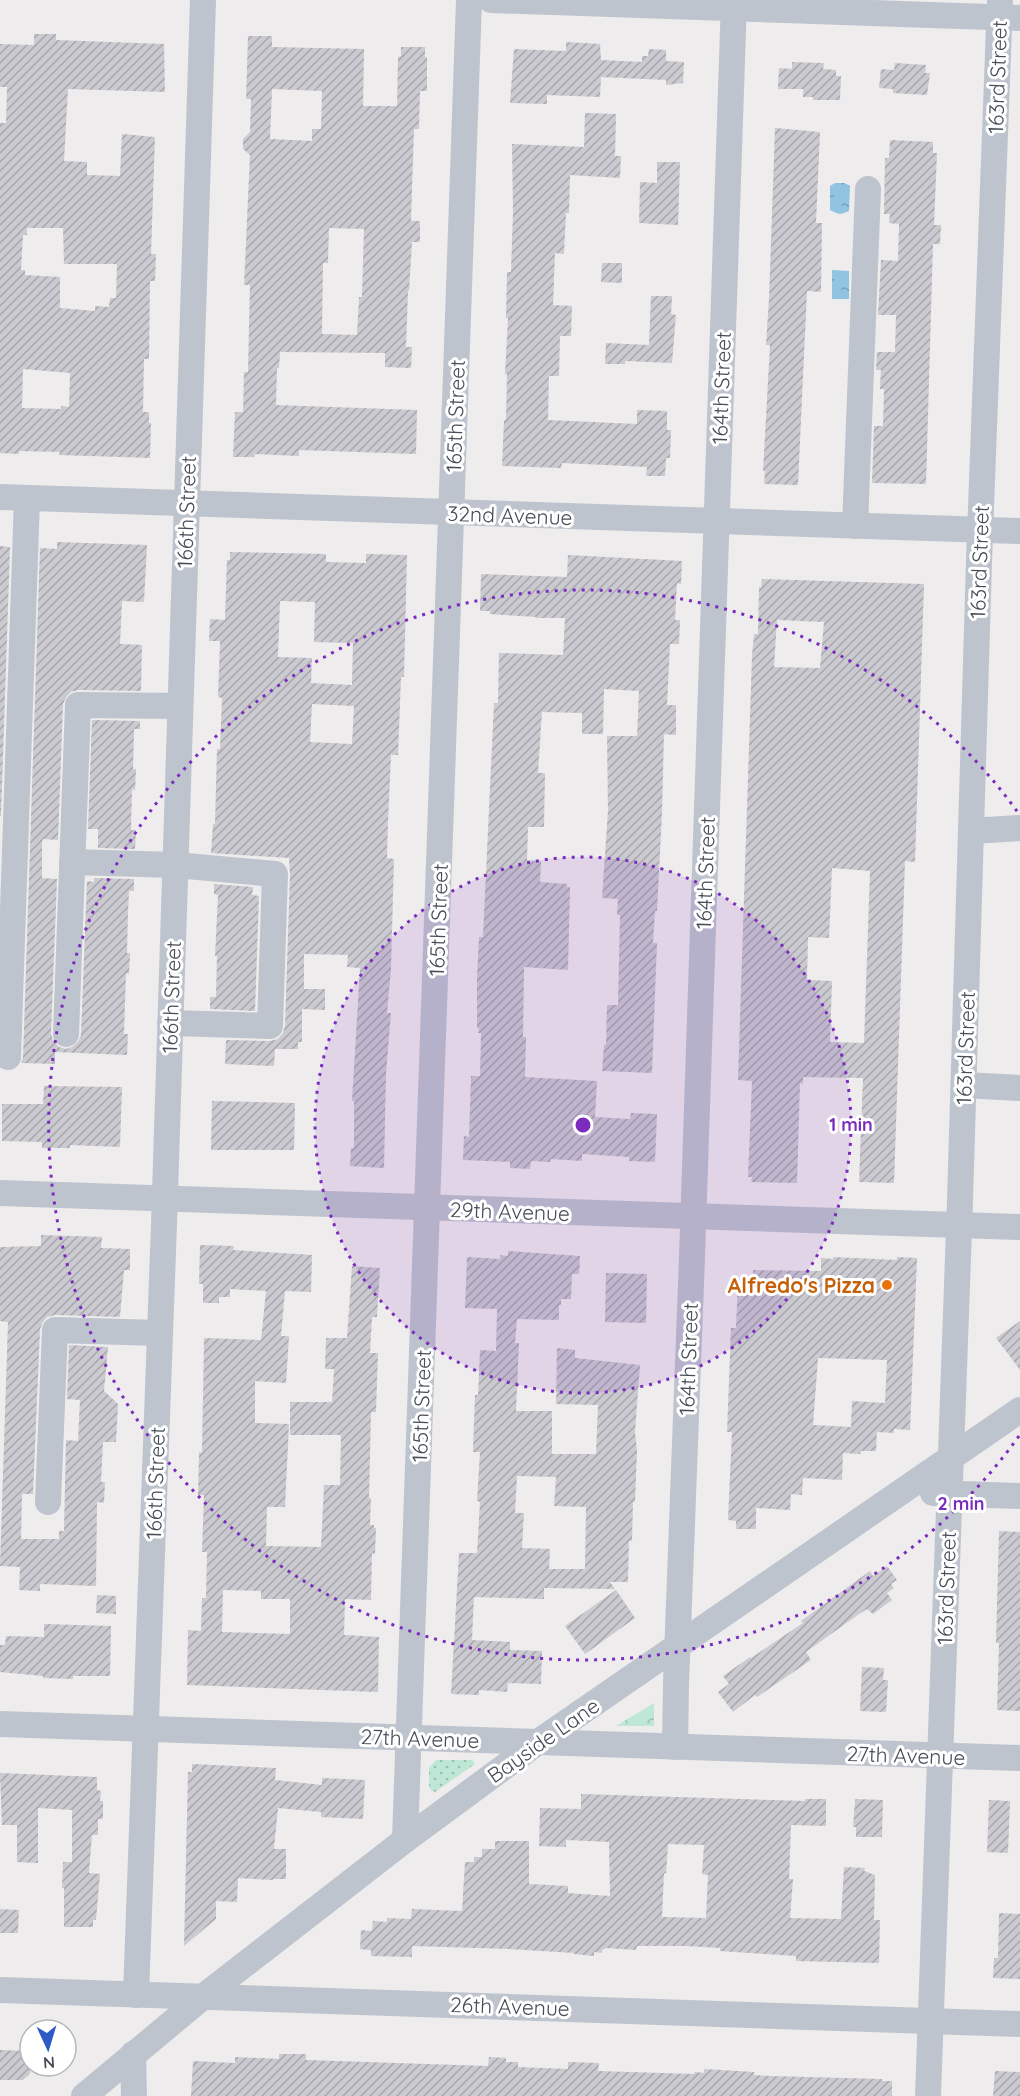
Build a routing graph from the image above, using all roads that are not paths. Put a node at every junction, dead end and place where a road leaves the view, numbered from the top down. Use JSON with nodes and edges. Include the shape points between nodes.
{"nodes":[{"id":1,"x":203,"y":0,"type":"edge"},
{"id":2,"x":469,"y":0,"type":"edge"},
{"id":3,"x":491,"y":0,"type":"edge"},
{"id":4,"x":734,"y":4,"type":"edge"},
{"id":5,"x":1006,"y":12,"type":"edge"},
{"id":6,"x":868,"y":189,"type":"dead end"},
{"id":7,"x":0,"y":497,"type":"edge"},
{"id":8,"x":27,"y":498,"type":"junction"},
{"id":9,"x":186,"y":503,"type":"junction"},
{"id":10,"x":452,"y":513,"type":"junction"},
{"id":11,"x":716,"y":521,"type":"junction"},
{"id":12,"x":855,"y":526,"type":"junction"},
{"id":13,"x":980,"y":530,"type":"junction"},
{"id":14,"x":1020,"y":531,"type":"edge"},
{"id":15,"x":180,"y":706,"type":"junction"},
{"id":16,"x":1020,"y":828,"type":"edge"},
{"id":17,"x":971,"y":831,"type":"junction"},
{"id":18,"x":72,"y":862,"type":"junction"},
{"id":19,"x":175,"y":865,"type":"junction"},
{"id":20,"x":170,"y":1023,"type":"junction"},
{"id":21,"x":66,"y":1034,"type":"dead end"},
{"id":22,"x":8,"y":1057,"type":"dead end"},
{"id":23,"x":963,"y":1085,"type":"junction"},
{"id":24,"x":1020,"y":1088,"type":"edge"},
{"id":25,"x":0,"y":1193,"type":"edge"},
{"id":26,"x":164,"y":1199,"type":"junction"},
{"id":27,"x":428,"y":1208,"type":"junction"},
{"id":28,"x":693,"y":1217,"type":"junction"},
{"id":29,"x":959,"y":1225,"type":"junction"},
{"id":30,"x":1020,"y":1227,"type":"edge"},
{"id":31,"x":160,"y":1333,"type":"junction"},
{"id":32,"x":1020,"y":1410,"type":"edge"},
{"id":33,"x":951,"y":1458,"type":"junction"},
{"id":34,"x":900,"y":1492,"type":"junction"},
{"id":35,"x":949,"y":1494,"type":"junction"},
{"id":36,"x":1020,"y":1496,"type":"edge"},
{"id":37,"x":48,"y":1502,"type":"dead end"},
{"id":38,"x":678,"y":1645,"type":"junction"},
{"id":39,"x":0,"y":1724,"type":"edge"},
{"id":40,"x":146,"y":1729,"type":"junction"},
{"id":41,"x":410,"y":1738,"type":"junction"},
{"id":42,"x":538,"y":1742,"type":"junction"},
{"id":43,"x":675,"y":1747,"type":"junction"},
{"id":44,"x":940,"y":1756,"type":"junction"},
{"id":45,"x":1020,"y":1758,"type":"edge"},
{"id":46,"x":405,"y":1840,"type":"junction"},
{"id":47,"x":0,"y":1990,"type":"edge"},
{"id":48,"x":136,"y":1995,"type":"junction"},
{"id":49,"x":204,"y":1996,"type":"junction"},
{"id":50,"x":931,"y":2021,"type":"junction"},
{"id":51,"x":1020,"y":2024,"type":"edge"},
{"id":52,"x":133,"y":2054,"type":"junction"},
{"id":53,"x":84,"y":2096,"type":"edge"},
{"id":54,"x":134,"y":2096,"type":"edge"},
{"id":55,"x":928,"y":2096,"type":"edge"}],
"edges":[{"from":1,"to":9,"type":"street","name":"166th Street"},
{"from":2,"to":10,"type":"street","name":"165th Street"},
{"from":3,"to":4,"type":"street"},
{"from":4,"to":5,"type":"street"},
{"from":4,"to":11,"type":"street","name":"164th Street"},
{"from":5,"to":13,"type":"street","name":"163rd Street"},
{"from":6,"to":12,"type":"street"},
{"from":7,"to":8,"type":"street","name":"32nd Avenue"},
{"from":8,"to":9,"type":"street","name":"32nd Avenue"},
{"from":8,"to":22,"type":"street"},
{"from":9,"to":10,"type":"street","name":"32nd Avenue"},
{"from":9,"to":15,"type":"street","name":"166th Street"},
{"from":10,"to":11,"type":"street","name":"32nd Avenue"},
{"from":10,"to":27,"type":"street","name":"165th Street"},
{"from":11,"to":12,"type":"street","name":"32nd Avenue"},
{"from":11,"to":28,"type":"street","name":"164th Street"},
{"from":12,"to":13,"type":"street","name":"32nd Avenue"},
{"from":13,"to":14,"type":"street","name":"32nd Avenue"},
{"from":13,"to":17,"type":"street","name":"163rd Street"},
{"from":15,"to":18,"type":"street","via":[[78,705]]},
{"from":15,"to":19,"type":"street","name":"166th Street"},
{"from":16,"to":17,"type":"street"},
{"from":17,"to":23,"type":"street","name":"163rd Street"},
{"from":18,"to":19,"type":"street"},
{"from":18,"to":21,"type":"street"},
{"from":19,"to":20,"type":"street","name":"166th Street"},
{"from":19,"to":20,"type":"street","via":[[274,874],[270,1026]]},
{"from":20,"to":26,"type":"street","name":"166th Street"},
{"from":23,"to":24,"type":"street"},
{"from":23,"to":29,"type":"street","name":"163rd Street"},
{"from":25,"to":26,"type":"street","name":"29th Avenue"},
{"from":26,"to":27,"type":"street","name":"29th Avenue"},
{"from":26,"to":31,"type":"street","name":"166th Street"},
{"from":27,"to":28,"type":"street","name":"29th Avenue"},
{"from":27,"to":41,"type":"street","name":"165th Street"},
{"from":28,"to":29,"type":"street","name":"29th Avenue"},
{"from":28,"to":38,"type":"street","name":"164th Street"},
{"from":29,"to":30,"type":"street","name":"29th Avenue"},
{"from":29,"to":33,"type":"street","name":"163rd Street"},
{"from":31,"to":37,"type":"street","via":[[55,1330]]},
{"from":31,"to":40,"type":"street","name":"166th Street"},
{"from":32,"to":33,"type":"street","name":"Bayside Lane"},
{"from":33,"to":34,"type":"street","name":"Bayside Lane"},
{"from":33,"to":35,"type":"street","name":"163rd Street"},
{"from":34,"to":35,"type":"street"},
{"from":34,"to":38,"type":"street","name":"Bayside Lane"},
{"from":35,"to":36,"type":"street"},
{"from":35,"to":44,"type":"street","name":"163rd Street"},
{"from":38,"to":42,"type":"street","name":"Bayside Lane"},
{"from":38,"to":43,"type":"street","name":"164th Street"},
{"from":39,"to":40,"type":"street","name":"27th Avenue"},
{"from":40,"to":41,"type":"street","name":"27th Avenue"},
{"from":40,"to":48,"type":"street","name":"166th Street"},
{"from":41,"to":42,"type":"street","name":"27th Avenue"},
{"from":41,"to":46,"type":"street","name":"165th Street"},
{"from":42,"to":43,"type":"street","name":"27th Avenue"},
{"from":42,"to":46,"type":"street","name":"Bayside Lane"},
{"from":43,"to":44,"type":"street","name":"27th Avenue"},
{"from":44,"to":45,"type":"street","name":"27th Avenue"},
{"from":44,"to":50,"type":"street","name":"163rd Street"},
{"from":46,"to":49,"type":"street","name":"Bayside Lane"},
{"from":47,"to":48,"type":"street","name":"26th Avenue"},
{"from":48,"to":49,"type":"street","name":"26th Avenue"},
{"from":49,"to":50,"type":"street","name":"26th Avenue"},
{"from":49,"to":52,"type":"street","name":"Bayside Lane"},
{"from":50,"to":51,"type":"street","name":"26th Avenue"},
{"from":50,"to":55,"type":"street","name":"163rd Street"},
{"from":52,"to":53,"type":"street","name":"Bayside Lane"},
{"from":52,"to":54,"type":"street"}]}
